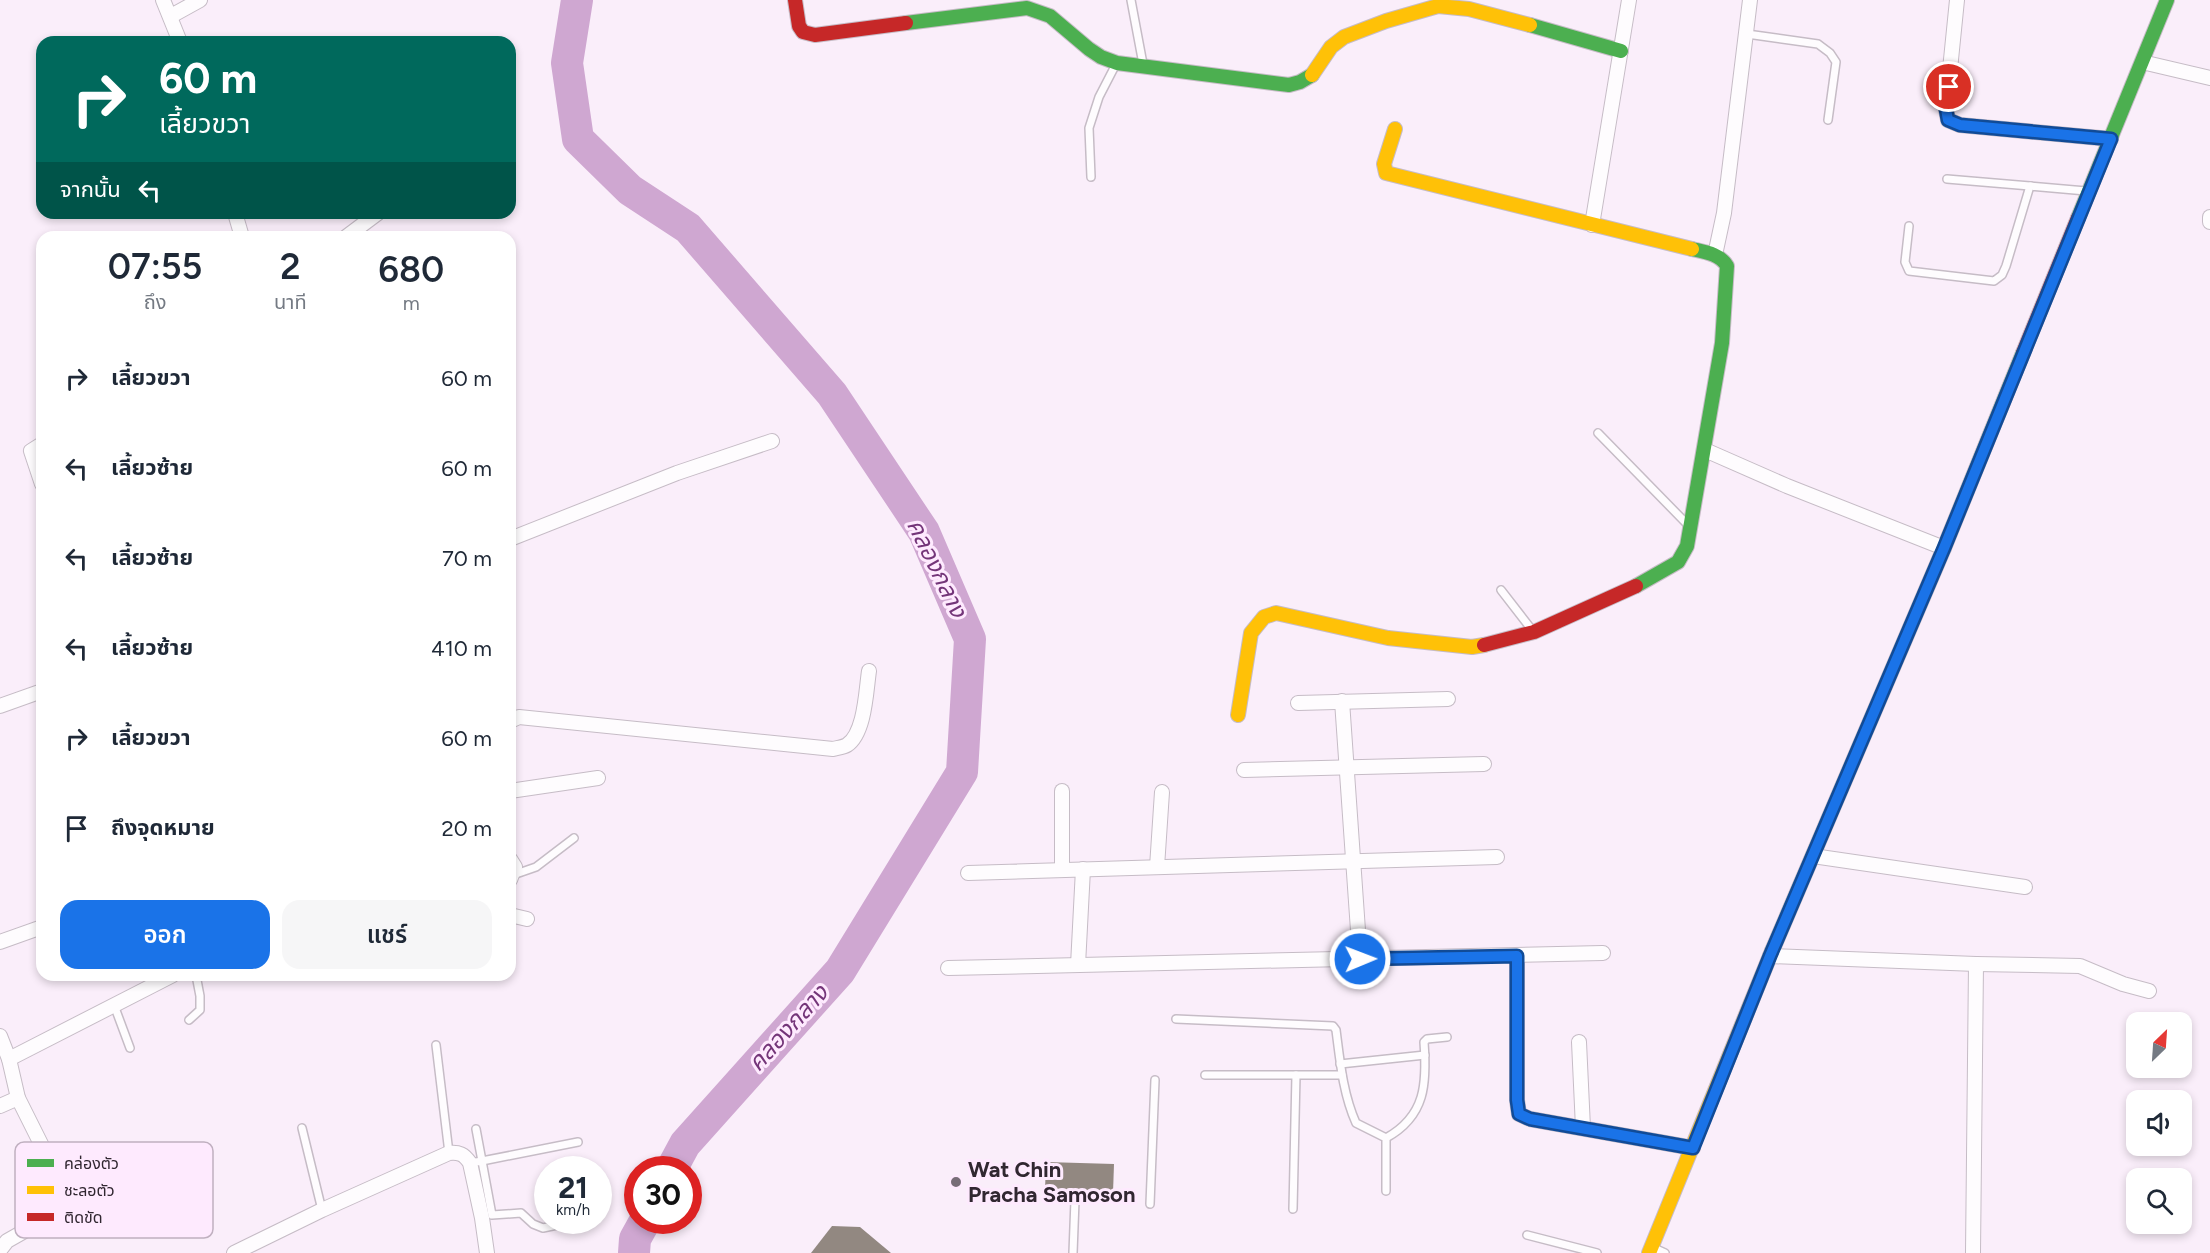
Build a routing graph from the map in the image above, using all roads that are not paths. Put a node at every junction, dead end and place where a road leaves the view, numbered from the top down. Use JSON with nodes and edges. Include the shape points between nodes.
{"nodes":[{"id":1,"x":163,"y":0,"type":"edge"},
{"id":2,"x":200,"y":0,"type":"edge"},
{"id":3,"x":795,"y":0,"type":"edge"},
{"id":4,"x":1131,"y":0,"type":"edge"},
{"id":5,"x":1629,"y":0,"type":"edge"},
{"id":6,"x":1750,"y":0,"type":"edge"},
{"id":7,"x":1958,"y":0,"type":"edge"},
{"id":8,"x":2167,"y":0,"type":"edge"},
{"id":9,"x":171,"y":16,"type":"junction"},
{"id":10,"x":1747,"y":34,"type":"junction"},
{"id":11,"x":178,"y":36,"type":"edge"},
{"id":12,"x":1621,"y":51,"type":"junction"},
{"id":13,"x":2142,"y":62,"type":"junction"},
{"id":14,"x":1117,"y":63,"type":"junction"},
{"id":15,"x":1144,"y":66,"type":"junction"},
{"id":16,"x":2210,"y":78,"type":"edge"},
{"id":17,"x":1828,"y":120,"type":"dead end"},
{"id":18,"x":1395,"y":129,"type":"dead end"},
{"id":19,"x":2111,"y":139,"type":"junction"},
{"id":20,"x":1091,"y":177,"type":"dead end"},
{"id":21,"x":1947,"y":179,"type":"dead end"},
{"id":22,"x":2030,"y":186,"type":"junction"},
{"id":23,"x":2089,"y":191,"type":"junction"},
{"id":24,"x":370,"y":219,"type":"edge"},
{"id":25,"x":1592,"y":225,"type":"junction"},
{"id":26,"x":1909,"y":226,"type":"dead end"},
{"id":27,"x":354,"y":231,"type":"edge"},
{"id":28,"x":1715,"y":255,"type":"junction"},
{"id":29,"x":1598,"y":433,"type":"dead end"},
{"id":30,"x":772,"y":441,"type":"dead end"},
{"id":31,"x":36,"y":448,"type":"edge"},
{"id":32,"x":1705,"y":450,"type":"junction"},
{"id":33,"x":36,"y":466,"type":"edge"},
{"id":34,"x":1691,"y":528,"type":"junction"},
{"id":35,"x":516,"y":537,"type":"edge"},
{"id":36,"x":1944,"y":548,"type":"junction"},
{"id":37,"x":1501,"y":590,"type":"dead end"},
{"id":38,"x":1534,"y":632,"type":"junction"},
{"id":39,"x":869,"y":672,"type":"dead end"},
{"id":40,"x":36,"y":693,"type":"edge"},
{"id":41,"x":1448,"y":699,"type":"dead end"},
{"id":42,"x":1342,"y":701,"type":"junction"},
{"id":43,"x":1298,"y":703,"type":"dead end"},
{"id":44,"x":0,"y":706,"type":"edge"},
{"id":45,"x":1238,"y":715,"type":"dead end"},
{"id":46,"x":516,"y":718,"type":"edge"},
{"id":47,"x":1484,"y":764,"type":"dead end"},
{"id":48,"x":1346,"y":767,"type":"junction"},
{"id":49,"x":1244,"y":770,"type":"dead end"},
{"id":50,"x":598,"y":778,"type":"dead end"},
{"id":51,"x":516,"y":790,"type":"edge"},
{"id":52,"x":1062,"y":791,"type":"dead end"},
{"id":53,"x":1162,"y":792,"type":"dead end"},
{"id":54,"x":574,"y":838,"type":"dead end"},
{"id":55,"x":1813,"y":856,"type":"junction"},
{"id":56,"x":1497,"y":857,"type":"dead end"},
{"id":57,"x":1352,"y":860,"type":"junction"},
{"id":58,"x":1157,"y":867,"type":"junction"},
{"id":59,"x":1062,"y":869,"type":"junction"},
{"id":60,"x":1083,"y":869,"type":"junction"},
{"id":61,"x":969,"y":873,"type":"dead end"},
{"id":62,"x":516,"y":876,"type":"edge"},
{"id":63,"x":2025,"y":888,"type":"dead end"},
{"id":64,"x":516,"y":916,"type":"edge"},
{"id":65,"x":527,"y":919,"type":"dead end"},
{"id":66,"x":36,"y":929,"type":"edge"},
{"id":67,"x":0,"y":942,"type":"edge"},
{"id":68,"x":1602,"y":953,"type":"dead end"},
{"id":69,"x":1517,"y":956,"type":"junction"},
{"id":70,"x":1770,"y":956,"type":"junction"},
{"id":71,"x":1360,"y":959,"type":"junction"},
{"id":72,"x":1976,"y":964,"type":"junction"},
{"id":73,"x":1078,"y":965,"type":"junction"},
{"id":74,"x":948,"y":968,"type":"dead end"},
{"id":75,"x":161,"y":981,"type":"edge"},
{"id":76,"x":197,"y":981,"type":"edge"},
{"id":77,"x":2149,"y":991,"type":"dead end"},
{"id":78,"x":114,"y":1005,"type":"junction"},
{"id":79,"x":1176,"y":1019,"type":"dead end"},
{"id":80,"x":189,"y":1020,"type":"dead end"},
{"id":81,"x":0,"y":1036,"type":"edge"},
{"id":82,"x":1447,"y":1037,"type":"dead end"},
{"id":83,"x":1579,"y":1042,"type":"dead end"},
{"id":84,"x":436,"y":1045,"type":"dead end"},
{"id":85,"x":130,"y":1048,"type":"dead end"},
{"id":86,"x":1425,"y":1055,"type":"junction"},
{"id":87,"x":9,"y":1059,"type":"junction"},
{"id":88,"x":1340,"y":1064,"type":"junction"},
{"id":89,"x":1205,"y":1075,"type":"dead end"},
{"id":90,"x":1296,"y":1075,"type":"junction"},
{"id":91,"x":1342,"y":1075,"type":"junction"},
{"id":92,"x":1155,"y":1080,"type":"dead end"},
{"id":93,"x":18,"y":1098,"type":"junction"},
{"id":94,"x":0,"y":1106,"type":"edge"},
{"id":95,"x":302,"y":1128,"type":"dead end"},
{"id":96,"x":1582,"y":1128,"type":"junction"},
{"id":97,"x":476,"y":1129,"type":"dead end"},
{"id":98,"x":1386,"y":1138,"type":"junction"},
{"id":99,"x":40,"y":1142,"type":"edge"},
{"id":100,"x":578,"y":1142,"type":"dead end"},
{"id":101,"x":1693,"y":1148,"type":"junction"},
{"id":102,"x":448,"y":1153,"type":"junction"},
{"id":103,"x":476,"y":1162,"type":"junction"},
{"id":104,"x":1386,"y":1191,"type":"dead end"},
{"id":105,"x":1075,"y":1200,"type":"dead end"},
{"id":106,"x":1150,"y":1204,"type":"dead end"},
{"id":107,"x":1293,"y":1209,"type":"dead end"},
{"id":108,"x":322,"y":1210,"type":"junction"},
{"id":109,"x":534,"y":1224,"type":"edge"},
{"id":110,"x":1527,"y":1235,"type":"dead end"},
{"id":111,"x":15,"y":1236,"type":"edge"},
{"id":112,"x":0,"y":1250,"type":"edge"},
{"id":113,"x":1650,"y":1250,"type":"edge"},
{"id":114,"x":234,"y":1253,"type":"edge"},
{"id":115,"x":487,"y":1253,"type":"edge"},
{"id":116,"x":1073,"y":1253,"type":"edge"},
{"id":117,"x":1598,"y":1253,"type":"edge"},
{"id":118,"x":1665,"y":1253,"type":"edge"},
{"id":119,"x":1973,"y":1253,"type":"edge"}],
"edges":[{"from":1,"to":9,"type":"street"},
{"from":2,"to":9,"type":"street"},
{"from":3,"to":14,"type":"street","via":[[799,26],[803,32],[815,35],[1027,8],[1038,10],[1053,16],[1098,56]]},
{"from":4,"to":15,"type":"lane"},
{"from":5,"to":12,"type":"street"},
{"from":6,"to":10,"type":"street"},
{"from":7,"to":19,"type":"street","via":[[1948,120],[1960,125]]},
{"from":8,"to":13,"type":"street"},
{"from":9,"to":11,"type":"street"},
{"from":10,"to":17,"type":"lane","via":[[1818,44],[1830,53],[1836,62]]},
{"from":10,"to":28,"type":"street"},
{"from":12,"to":15,"type":"street","via":[[1479,11],[1437,6],[1338,40],[1315,72],[1304,82],[1290,86]]},
{"from":12,"to":25,"type":"street"},
{"from":13,"to":16,"type":"street"},
{"from":13,"to":19,"type":"street"},
{"from":14,"to":15,"type":"street"},
{"from":14,"to":20,"type":"lane","via":[[1099,97],[1089,128]]},
{"from":18,"to":25,"type":"street","via":[[1384,164],[1386,173]]},
{"from":19,"to":23,"type":"street"},
{"from":21,"to":22,"type":"lane"},
{"from":22,"to":23,"type":"lane"},
{"from":22,"to":26,"type":"lane","via":[[2006,266],[1994,281],[1909,271],[1905,262]]},
{"from":23,"to":36,"type":"street"},
{"from":24,"to":27,"type":"street"},
{"from":25,"to":28,"type":"street"},
{"from":28,"to":32,"type":"street","via":[[1727,266],[1722,343]]},
{"from":29,"to":34,"type":"lane"},
{"from":30,"to":35,"type":"street","via":[[677,473]]},
{"from":31,"to":33,"type":"street","via":[[31,451]]},
{"from":32,"to":34,"type":"street"},
{"from":32,"to":36,"type":"street"},
{"from":34,"to":38,"type":"street","via":[[1678,562],[1640,584]]},
{"from":36,"to":55,"type":"street"},
{"from":37,"to":38,"type":"lane"},
{"from":38,"to":45,"type":"street","via":[[1498,643],[1463,646],[1388,638],[1276,613],[1263,617],[1251,633]]},
{"from":39,"to":46,"type":"street","via":[[857,735],[847,745],[833,748]]},
{"from":40,"to":44,"type":"street"},
{"from":41,"to":42,"type":"street"},
{"from":42,"to":43,"type":"street"},
{"from":42,"to":48,"type":"street"},
{"from":47,"to":48,"type":"street"},
{"from":48,"to":49,"type":"street"},
{"from":48,"to":57,"type":"street"},
{"from":50,"to":51,"type":"street"},
{"from":52,"to":59,"type":"street"},
{"from":53,"to":58,"type":"street"},
{"from":54,"to":62,"type":"lane","via":[[536,867]]},
{"from":55,"to":63,"type":"street"},
{"from":55,"to":70,"type":"street"},
{"from":56,"to":57,"type":"street"},
{"from":57,"to":58,"type":"street"},
{"from":57,"to":71,"type":"street"},
{"from":58,"to":60,"type":"street"},
{"from":59,"to":60,"type":"street"},
{"from":59,"to":61,"type":"street"},
{"from":60,"to":73,"type":"street"},
{"from":64,"to":65,"type":"street"},
{"from":66,"to":67,"type":"street"},
{"from":68,"to":69,"type":"street"},
{"from":69,"to":71,"type":"street"},
{"from":69,"to":96,"type":"street","via":[[1519,1114]]},
{"from":70,"to":72,"type":"street"},
{"from":70,"to":101,"type":"street"},
{"from":71,"to":73,"type":"street"},
{"from":72,"to":77,"type":"street","via":[[2080,966]]},
{"from":72,"to":119,"type":"street"},
{"from":73,"to":74,"type":"street"},
{"from":75,"to":78,"type":"street"},
{"from":76,"to":80,"type":"lane","via":[[200,1010]]},
{"from":78,"to":85,"type":"lane"},
{"from":78,"to":87,"type":"street"},
{"from":79,"to":88,"type":"lane","via":[[1333,1026]]},
{"from":81,"to":87,"type":"street"},
{"from":82,"to":86,"type":"lane","via":[[1427,1039]]},
{"from":83,"to":96,"type":"street"},
{"from":84,"to":102,"type":"lane"},
{"from":86,"to":88,"type":"lane"},
{"from":86,"to":98,"type":"lane","via":[[1422,1097],[1401,1130]]},
{"from":87,"to":93,"type":"street"},
{"from":88,"to":91,"type":"lane"},
{"from":89,"to":90,"type":"lane"},
{"from":90,"to":91,"type":"lane"},
{"from":90,"to":107,"type":"lane"},
{"from":91,"to":98,"type":"lane","via":[[1356,1123]]},
{"from":92,"to":106,"type":"lane"},
{"from":93,"to":94,"type":"street"},
{"from":93,"to":99,"type":"street"},
{"from":95,"to":108,"type":"lane"},
{"from":96,"to":101,"type":"street"},
{"from":97,"to":103,"type":"lane"},
{"from":98,"to":104,"type":"lane"},
{"from":100,"to":103,"type":"lane"},
{"from":101,"to":113,"type":"street"},
{"from":102,"to":103,"type":"street","via":[[458,1152]]},
{"from":102,"to":108,"type":"street"},
{"from":103,"to":109,"type":"lane","via":[[492,1215],[521,1213]]},
{"from":103,"to":115,"type":"street"},
{"from":105,"to":116,"type":"lane"},
{"from":108,"to":114,"type":"street"},
{"from":110,"to":117,"type":"lane"},
{"from":111,"to":112,"type":"street"},
{"from":113,"to":118,"type":"lane"}]}
